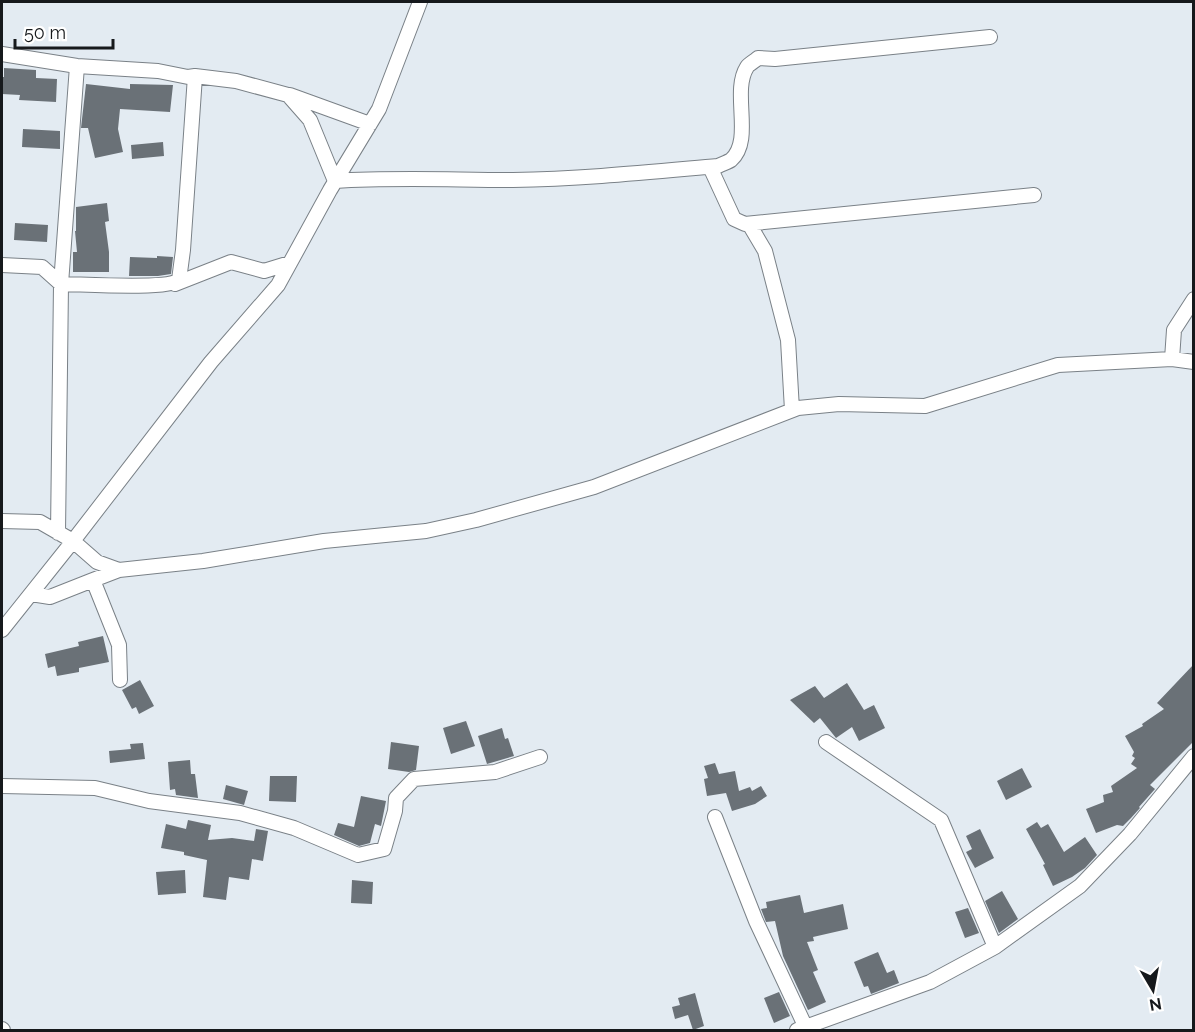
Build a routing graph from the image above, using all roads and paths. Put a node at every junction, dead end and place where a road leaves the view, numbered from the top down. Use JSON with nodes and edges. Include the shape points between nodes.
{"nodes":[{"id":1,"x":420,"y":2,"type":"edge"},
{"id":2,"x":990,"y":37,"type":"dead end"},
{"id":3,"x":2,"y":54,"type":"edge"},
{"id":4,"x":77,"y":66,"type":"junction"},
{"id":5,"x":195,"y":76,"type":"junction"},
{"id":6,"x":288,"y":95,"type":"junction"},
{"id":7,"x":370,"y":124,"type":"junction"},
{"id":8,"x":710,"y":167,"type":"junction"},
{"id":9,"x":335,"y":181,"type":"junction"},
{"id":10,"x":1034,"y":195,"type":"dead end"},
{"id":11,"x":749,"y":224,"type":"junction"},
{"id":12,"x":290,"y":263,"type":"junction"},
{"id":13,"x":2,"y":265,"type":"edge"},
{"id":14,"x":61,"y":284,"type":"junction"},
{"id":15,"x":175,"y":284,"type":"junction"},
{"id":16,"x":1194,"y":299,"type":"edge"},
{"id":17,"x":1172,"y":359,"type":"junction"},
{"id":18,"x":1194,"y":362,"type":"edge"},
{"id":19,"x":792,"y":410,"type":"junction"},
{"id":20,"x":2,"y":521,"type":"edge"},
{"id":21,"x":58,"y":533,"type":"junction"},
{"id":22,"x":73,"y":541,"type":"junction"},
{"id":23,"x":119,"y":570,"type":"junction"},
{"id":24,"x":93,"y":580,"type":"junction"},
{"id":25,"x":31,"y":594,"type":"junction"},
{"id":26,"x":2,"y":630,"type":"edge"},
{"id":27,"x":120,"y":680,"type":"dead end"},
{"id":28,"x":826,"y":742,"type":"dead end"},
{"id":29,"x":1194,"y":756,"type":"edge"},
{"id":30,"x":540,"y":757,"type":"dead end"},
{"id":31,"x":2,"y":786,"type":"edge"},
{"id":32,"x":715,"y":817,"type":"dead end"},
{"id":33,"x":995,"y":946,"type":"junction"},
{"id":34,"x":803,"y":1029,"type":"edge"}],
"edges":[{"from":1,"to":7,"type":"street"},
{"from":2,"to":8,"type":"street","via":[[758,58],[747,67],[741,86],[742,131],[738,150],[731,160]]},
{"from":3,"to":4,"type":"street"},
{"from":4,"to":5,"type":"street"},
{"from":4,"to":14,"type":"street"},
{"from":5,"to":6,"type":"street","via":[[236,81]]},
{"from":5,"to":15,"type":"street","via":[[183,250]]},
{"from":6,"to":7,"type":"street"},
{"from":6,"to":9,"type":"street","via":[[310,120]]},
{"from":7,"to":9,"type":"street"},
{"from":8,"to":9,"type":"street","via":[[620,176],[514,180]]},
{"from":8,"to":11,"type":"street","via":[[734,219]]},
{"from":9,"to":12,"type":"street"},
{"from":10,"to":11,"type":"street"},
{"from":11,"to":19,"type":"street","via":[[765,251],[785,329]]},
{"from":12,"to":15,"type":"street","via":[[264,271],[231,262]]},
{"from":12,"to":22,"type":"street","via":[[278,285],[212,362]]},
{"from":13,"to":14,"type":"street","via":[[42,267]]},
{"from":14,"to":15,"type":"street"},
{"from":14,"to":21,"type":"street"},
{"from":16,"to":17,"type":"street","via":[[1174,330]]},
{"from":17,"to":18,"type":"street"},
{"from":17,"to":19,"type":"street","via":[[1058,365],[926,406],[839,404]]},
{"from":19,"to":23,"type":"street","via":[[594,487],[476,520],[426,531]]},
{"from":20,"to":21,"type":"street","via":[[40,522]]},
{"from":21,"to":22,"type":"street"},
{"from":22,"to":23,"type":"street","via":[[97,562]]},
{"from":22,"to":25,"type":"street"},
{"from":23,"to":24,"type":"street"},
{"from":24,"to":25,"type":"street","via":[[50,597]]},
{"from":24,"to":27,"type":"street","via":[[119,645]]},
{"from":25,"to":26,"type":"street"},
{"from":28,"to":33,"type":"street","via":[[941,820]]},
{"from":29,"to":33,"type":"street","via":[[1130,834],[1080,886]]},
{"from":30,"to":31,"type":"street","via":[[495,772],[414,779],[396,798],[384,849],[358,855],[294,828],[240,813],[149,801],[95,788]]},
{"from":32,"to":34,"type":"street"},
{"from":33,"to":34,"type":"street","via":[[930,982]]}]}
